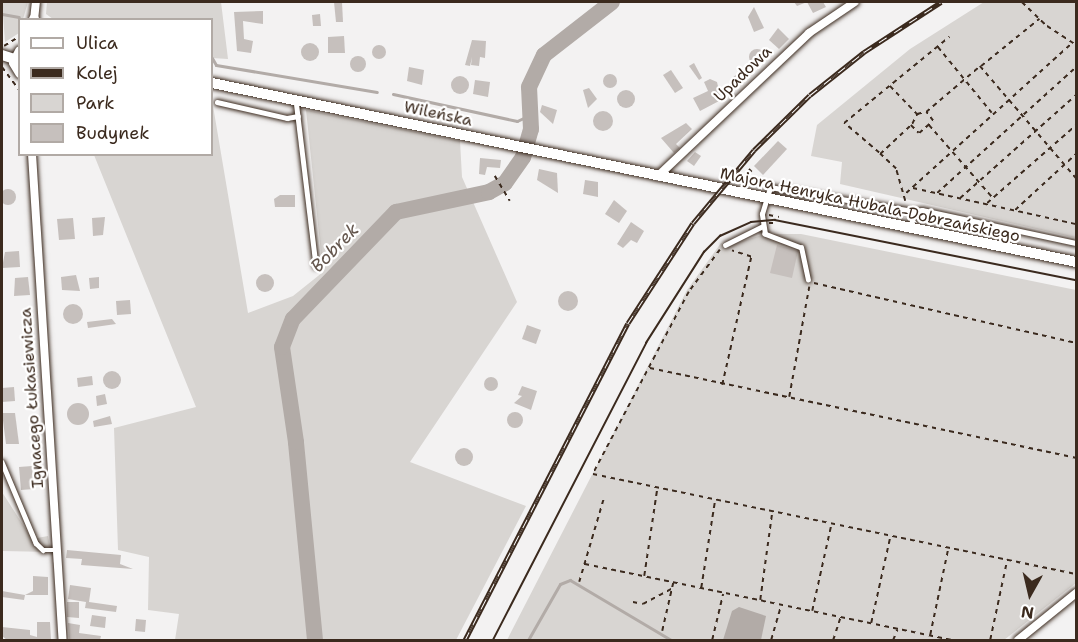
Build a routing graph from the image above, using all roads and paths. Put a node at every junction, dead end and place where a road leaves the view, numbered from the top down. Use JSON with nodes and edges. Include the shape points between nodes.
{"nodes":[{"id":1,"x":36,"y":2,"type":"edge"},
{"id":2,"x":855,"y":2,"type":"edge"},
{"id":3,"x":1022,"y":2,"type":"edge"},
{"id":4,"x":34,"y":18,"type":"edge"},
{"id":5,"x":1039,"y":19,"type":"junction"},
{"id":6,"x":949,"y":37,"type":"dead end"},
{"id":7,"x":18,"y":38,"type":"edge"},
{"id":8,"x":1072,"y":43,"type":"junction"},
{"id":9,"x":1077,"y":45,"type":"edge"},
{"id":10,"x":937,"y":47,"type":"junction"},
{"id":11,"x":2,"y":50,"type":"edge"},
{"id":12,"x":17,"y":55,"type":"edge"},
{"id":13,"x":980,"y":66,"type":"junction"},
{"id":14,"x":2,"y":67,"type":"edge"},
{"id":15,"x":1077,"y":67,"type":"edge"},
{"id":16,"x":964,"y":80,"type":"junction"},
{"id":17,"x":213,"y":83,"type":"edge"},
{"id":18,"x":890,"y":85,"type":"junction"},
{"id":19,"x":18,"y":88,"type":"edge"},
{"id":20,"x":1077,"y":95,"type":"edge"},
{"id":21,"x":296,"y":100,"type":"junction"},
{"id":22,"x":1007,"y":100,"type":"junction"},
{"id":23,"x":217,"y":102,"type":"dead end"},
{"id":24,"x":926,"y":112,"type":"junction"},
{"id":25,"x":992,"y":114,"type":"junction"},
{"id":26,"x":918,"y":115,"type":"junction"},
{"id":27,"x":298,"y":116,"type":"junction"},
{"id":28,"x":1022,"y":116,"type":"junction"},
{"id":29,"x":911,"y":125,"type":"junction"},
{"id":30,"x":928,"y":125,"type":"junction"},
{"id":31,"x":1077,"y":125,"type":"edge"},
{"id":32,"x":1036,"y":132,"type":"junction"},
{"id":33,"x":1050,"y":148,"type":"junction"},
{"id":34,"x":951,"y":152,"type":"junction"},
{"id":35,"x":880,"y":154,"type":"junction"},
{"id":36,"x":1077,"y":154,"type":"edge"},
{"id":37,"x":32,"y":156,"type":"edge"},
{"id":38,"x":1064,"y":164,"type":"junction"},
{"id":39,"x":965,"y":167,"type":"junction"},
{"id":40,"x":749,"y":169,"type":"dead end"},
{"id":41,"x":752,"y":172,"type":"dead end"},
{"id":42,"x":495,"y":176,"type":"dead end"},
{"id":43,"x":658,"y":176,"type":"junction"},
{"id":44,"x":1077,"y":178,"type":"edge"},
{"id":45,"x":979,"y":182,"type":"junction"},
{"id":46,"x":912,"y":187,"type":"junction"},
{"id":47,"x":906,"y":193,"type":"junction"},
{"id":48,"x":937,"y":193,"type":"junction"},
{"id":49,"x":960,"y":198,"type":"junction"},
{"id":50,"x":993,"y":198,"type":"junction"},
{"id":51,"x":765,"y":199,"type":"junction"},
{"id":52,"x":510,"y":201,"type":"dead end"},
{"id":53,"x":986,"y":204,"type":"junction"},
{"id":54,"x":903,"y":209,"type":"junction"},
{"id":55,"x":779,"y":210,"type":"dead end"},
{"id":56,"x":914,"y":211,"type":"junction"},
{"id":57,"x":1015,"y":211,"type":"junction"},
{"id":58,"x":762,"y":214,"type":"junction"},
{"id":59,"x":1077,"y":224,"type":"edge"},
{"id":60,"x":763,"y":226,"type":"junction"},
{"id":61,"x":911,"y":229,"type":"junction"},
{"id":62,"x":1077,"y":243,"type":"edge"},
{"id":63,"x":724,"y":246,"type":"junction"},
{"id":64,"x":1077,"y":262,"type":"edge"},
{"id":65,"x":316,"y":266,"type":"dead end"},
{"id":66,"x":808,"y":280,"type":"junction"},
{"id":67,"x":1077,"y":343,"type":"edge"},
{"id":68,"x":649,"y":367,"type":"junction"},
{"id":69,"x":722,"y":385,"type":"junction"},
{"id":70,"x":789,"y":398,"type":"junction"},
{"id":71,"x":1077,"y":458,"type":"edge"},
{"id":72,"x":2,"y":462,"type":"edge"},
{"id":73,"x":657,"y":488,"type":"junction"},
{"id":74,"x":604,"y":497,"type":"dead end"},
{"id":75,"x":715,"y":500,"type":"junction"},
{"id":76,"x":773,"y":512,"type":"junction"},
{"id":77,"x":832,"y":524,"type":"junction"},
{"id":78,"x":890,"y":536,"type":"junction"},
{"id":79,"x":948,"y":548,"type":"junction"},
{"id":80,"x":56,"y":550,"type":"junction"},
{"id":81,"x":1007,"y":560,"type":"junction"},
{"id":82,"x":585,"y":564,"type":"junction"},
{"id":83,"x":1077,"y":574,"type":"edge"},
{"id":84,"x":644,"y":576,"type":"junction"},
{"id":85,"x":579,"y":582,"type":"dead end"},
{"id":86,"x":673,"y":583,"type":"junction"},
{"id":87,"x":672,"y":588,"type":"junction"},
{"id":88,"x":701,"y":588,"type":"junction"},
{"id":89,"x":723,"y":593,"type":"junction"},
{"id":90,"x":1077,"y":593,"type":"edge"},
{"id":91,"x":760,"y":601,"type":"junction"},
{"id":92,"x":633,"y":602,"type":"dead end"},
{"id":93,"x":781,"y":606,"type":"junction"},
{"id":94,"x":812,"y":612,"type":"junction"},
{"id":95,"x":840,"y":618,"type":"junction"},
{"id":96,"x":871,"y":624,"type":"junction"},
{"id":97,"x":897,"y":629,"type":"junction"},
{"id":98,"x":662,"y":631,"type":"dead end"},
{"id":99,"x":930,"y":636,"type":"junction"},
{"id":100,"x":63,"y":640,"type":"edge"},
{"id":101,"x":712,"y":640,"type":"edge"},
{"id":102,"x":771,"y":640,"type":"edge"},
{"id":103,"x":833,"y":640,"type":"edge"},
{"id":104,"x":893,"y":640,"type":"edge"},
{"id":105,"x":953,"y":640,"type":"edge"},
{"id":106,"x":990,"y":640,"type":"edge"},
{"id":107,"x":1019,"y":640,"type":"edge"}],
"edges":[{"from":1,"to":4,"type":"street"},
{"from":2,"to":43,"type":"street","name":"Upadowa","via":[[809,33]]},
{"from":3,"to":5,"type":"path"},
{"from":5,"to":8,"type":"path"},
{"from":5,"to":13,"type":"path"},
{"from":6,"to":10,"type":"path"},
{"from":7,"to":11,"type":"path"},
{"from":8,"to":9,"type":"path"},
{"from":8,"to":22,"type":"path"},
{"from":10,"to":16,"type":"path"},
{"from":10,"to":18,"type":"path"},
{"from":11,"to":12,"type":"street"},
{"from":13,"to":16,"type":"path"},
{"from":13,"to":22,"type":"path"},
{"from":14,"to":19,"type":"path"},
{"from":15,"to":28,"type":"path"},
{"from":16,"to":24,"type":"path"},
{"from":16,"to":25,"type":"path"},
{"from":17,"to":21,"type":"street","name":"Wileńska"},
{"from":18,"to":26,"type":"path"},
{"from":18,"to":35,"type":"path","via":[[844,123]]},
{"from":20,"to":32,"type":"path"},
{"from":21,"to":27,"type":"lane"},
{"from":21,"to":43,"type":"street","name":"Wileńska"},
{"from":22,"to":25,"type":"path"},
{"from":22,"to":28,"type":"path"},
{"from":23,"to":27,"type":"lane","via":[[287,118]]},
{"from":24,"to":26,"type":"path"},
{"from":24,"to":30,"type":"path","via":[[933,121]]},
{"from":25,"to":34,"type":"path"},
{"from":26,"to":29,"type":"path"},
{"from":27,"to":65,"type":"lane"},
{"from":28,"to":32,"type":"path"},
{"from":28,"to":39,"type":"path"},
{"from":29,"to":30,"type":"path","via":[[919,133]]},
{"from":29,"to":35,"type":"path"},
{"from":30,"to":34,"type":"path"},
{"from":31,"to":33,"type":"path"},
{"from":32,"to":33,"type":"path"},
{"from":32,"to":45,"type":"path"},
{"from":33,"to":38,"type":"path"},
{"from":33,"to":50,"type":"path"},
{"from":34,"to":39,"type":"path"},
{"from":34,"to":46,"type":"path"},
{"from":35,"to":47,"type":"path","via":[[896,169]]},
{"from":36,"to":38,"type":"path"},
{"from":37,"to":80,"type":"street","name":"Ignacego Łukasiewicza"},
{"from":38,"to":44,"type":"path"},
{"from":38,"to":57,"type":"path"},
{"from":39,"to":45,"type":"path"},
{"from":39,"to":48,"type":"path"},
{"from":40,"to":41,"type":"path"},
{"from":42,"to":52,"type":"path"},
{"from":43,"to":51,"type":"street","name":"Majora Henryka Hubala-Dobrzańskiego"},
{"from":45,"to":49,"type":"path"},
{"from":45,"to":50,"type":"path"},
{"from":46,"to":47,"type":"path"},
{"from":46,"to":48,"type":"path"},
{"from":47,"to":54,"type":"path"},
{"from":48,"to":49,"type":"path"},
{"from":49,"to":53,"type":"path"},
{"from":50,"to":53,"type":"path"},
{"from":51,"to":54,"type":"lane","via":[[770,187],[777,185]]},
{"from":51,"to":58,"type":"lane"},
{"from":51,"to":61,"type":"street","name":"Majora Henryka Hubala-Dobrzańskiego"},
{"from":53,"to":57,"type":"path"},
{"from":54,"to":56,"type":"lane"},
{"from":55,"to":58,"type":"path","via":[[778,217]]},
{"from":56,"to":61,"type":"lane"},
{"from":56,"to":62,"type":"lane"},
{"from":57,"to":59,"type":"path"},
{"from":58,"to":60,"type":"lane"},
{"from":60,"to":63,"type":"lane"},
{"from":60,"to":66,"type":"lane","via":[[765,234],[801,248]]},
{"from":61,"to":64,"type":"street","name":"Majora Henryka Hubala-Dobrzańskiego"},
{"from":63,"to":68,"type":"path","via":[[689,292]]},
{"from":63,"to":69,"type":"path","via":[[751,257]]},
{"from":66,"to":67,"type":"path"},
{"from":66,"to":70,"type":"path","via":[[810,297]]},
{"from":68,"to":69,"type":"path"},
{"from":68,"to":73,"type":"path","via":[[593,471]]},
{"from":69,"to":70,"type":"path"},
{"from":70,"to":71,"type":"path"},
{"from":72,"to":80,"type":"lane","via":[[36,543],[43,550]]},
{"from":73,"to":75,"type":"path"},
{"from":73,"to":84,"type":"path"},
{"from":74,"to":82,"type":"path"},
{"from":75,"to":76,"type":"path"},
{"from":75,"to":88,"type":"path"},
{"from":76,"to":77,"type":"path"},
{"from":76,"to":91,"type":"path"},
{"from":77,"to":78,"type":"path"},
{"from":77,"to":94,"type":"path"},
{"from":78,"to":79,"type":"path"},
{"from":78,"to":96,"type":"path"},
{"from":79,"to":81,"type":"path"},
{"from":79,"to":99,"type":"path"},
{"from":80,"to":100,"type":"street","name":"Ignacego Łukasiewicza"},
{"from":81,"to":83,"type":"path"},
{"from":81,"to":106,"type":"path"},
{"from":82,"to":84,"type":"path"},
{"from":82,"to":85,"type":"path"},
{"from":84,"to":86,"type":"path"},
{"from":86,"to":87,"type":"path"},
{"from":86,"to":88,"type":"path"},
{"from":87,"to":92,"type":"path","via":[[643,604]]},
{"from":87,"to":98,"type":"path"},
{"from":88,"to":89,"type":"path"},
{"from":89,"to":91,"type":"path"},
{"from":89,"to":101,"type":"path"},
{"from":90,"to":107,"type":"street"},
{"from":91,"to":93,"type":"path"},
{"from":93,"to":94,"type":"path"},
{"from":93,"to":102,"type":"path"},
{"from":94,"to":95,"type":"path"},
{"from":95,"to":96,"type":"path"},
{"from":95,"to":103,"type":"path"},
{"from":96,"to":97,"type":"path"},
{"from":97,"to":99,"type":"path"},
{"from":97,"to":104,"type":"path"},
{"from":99,"to":105,"type":"path"}]}
